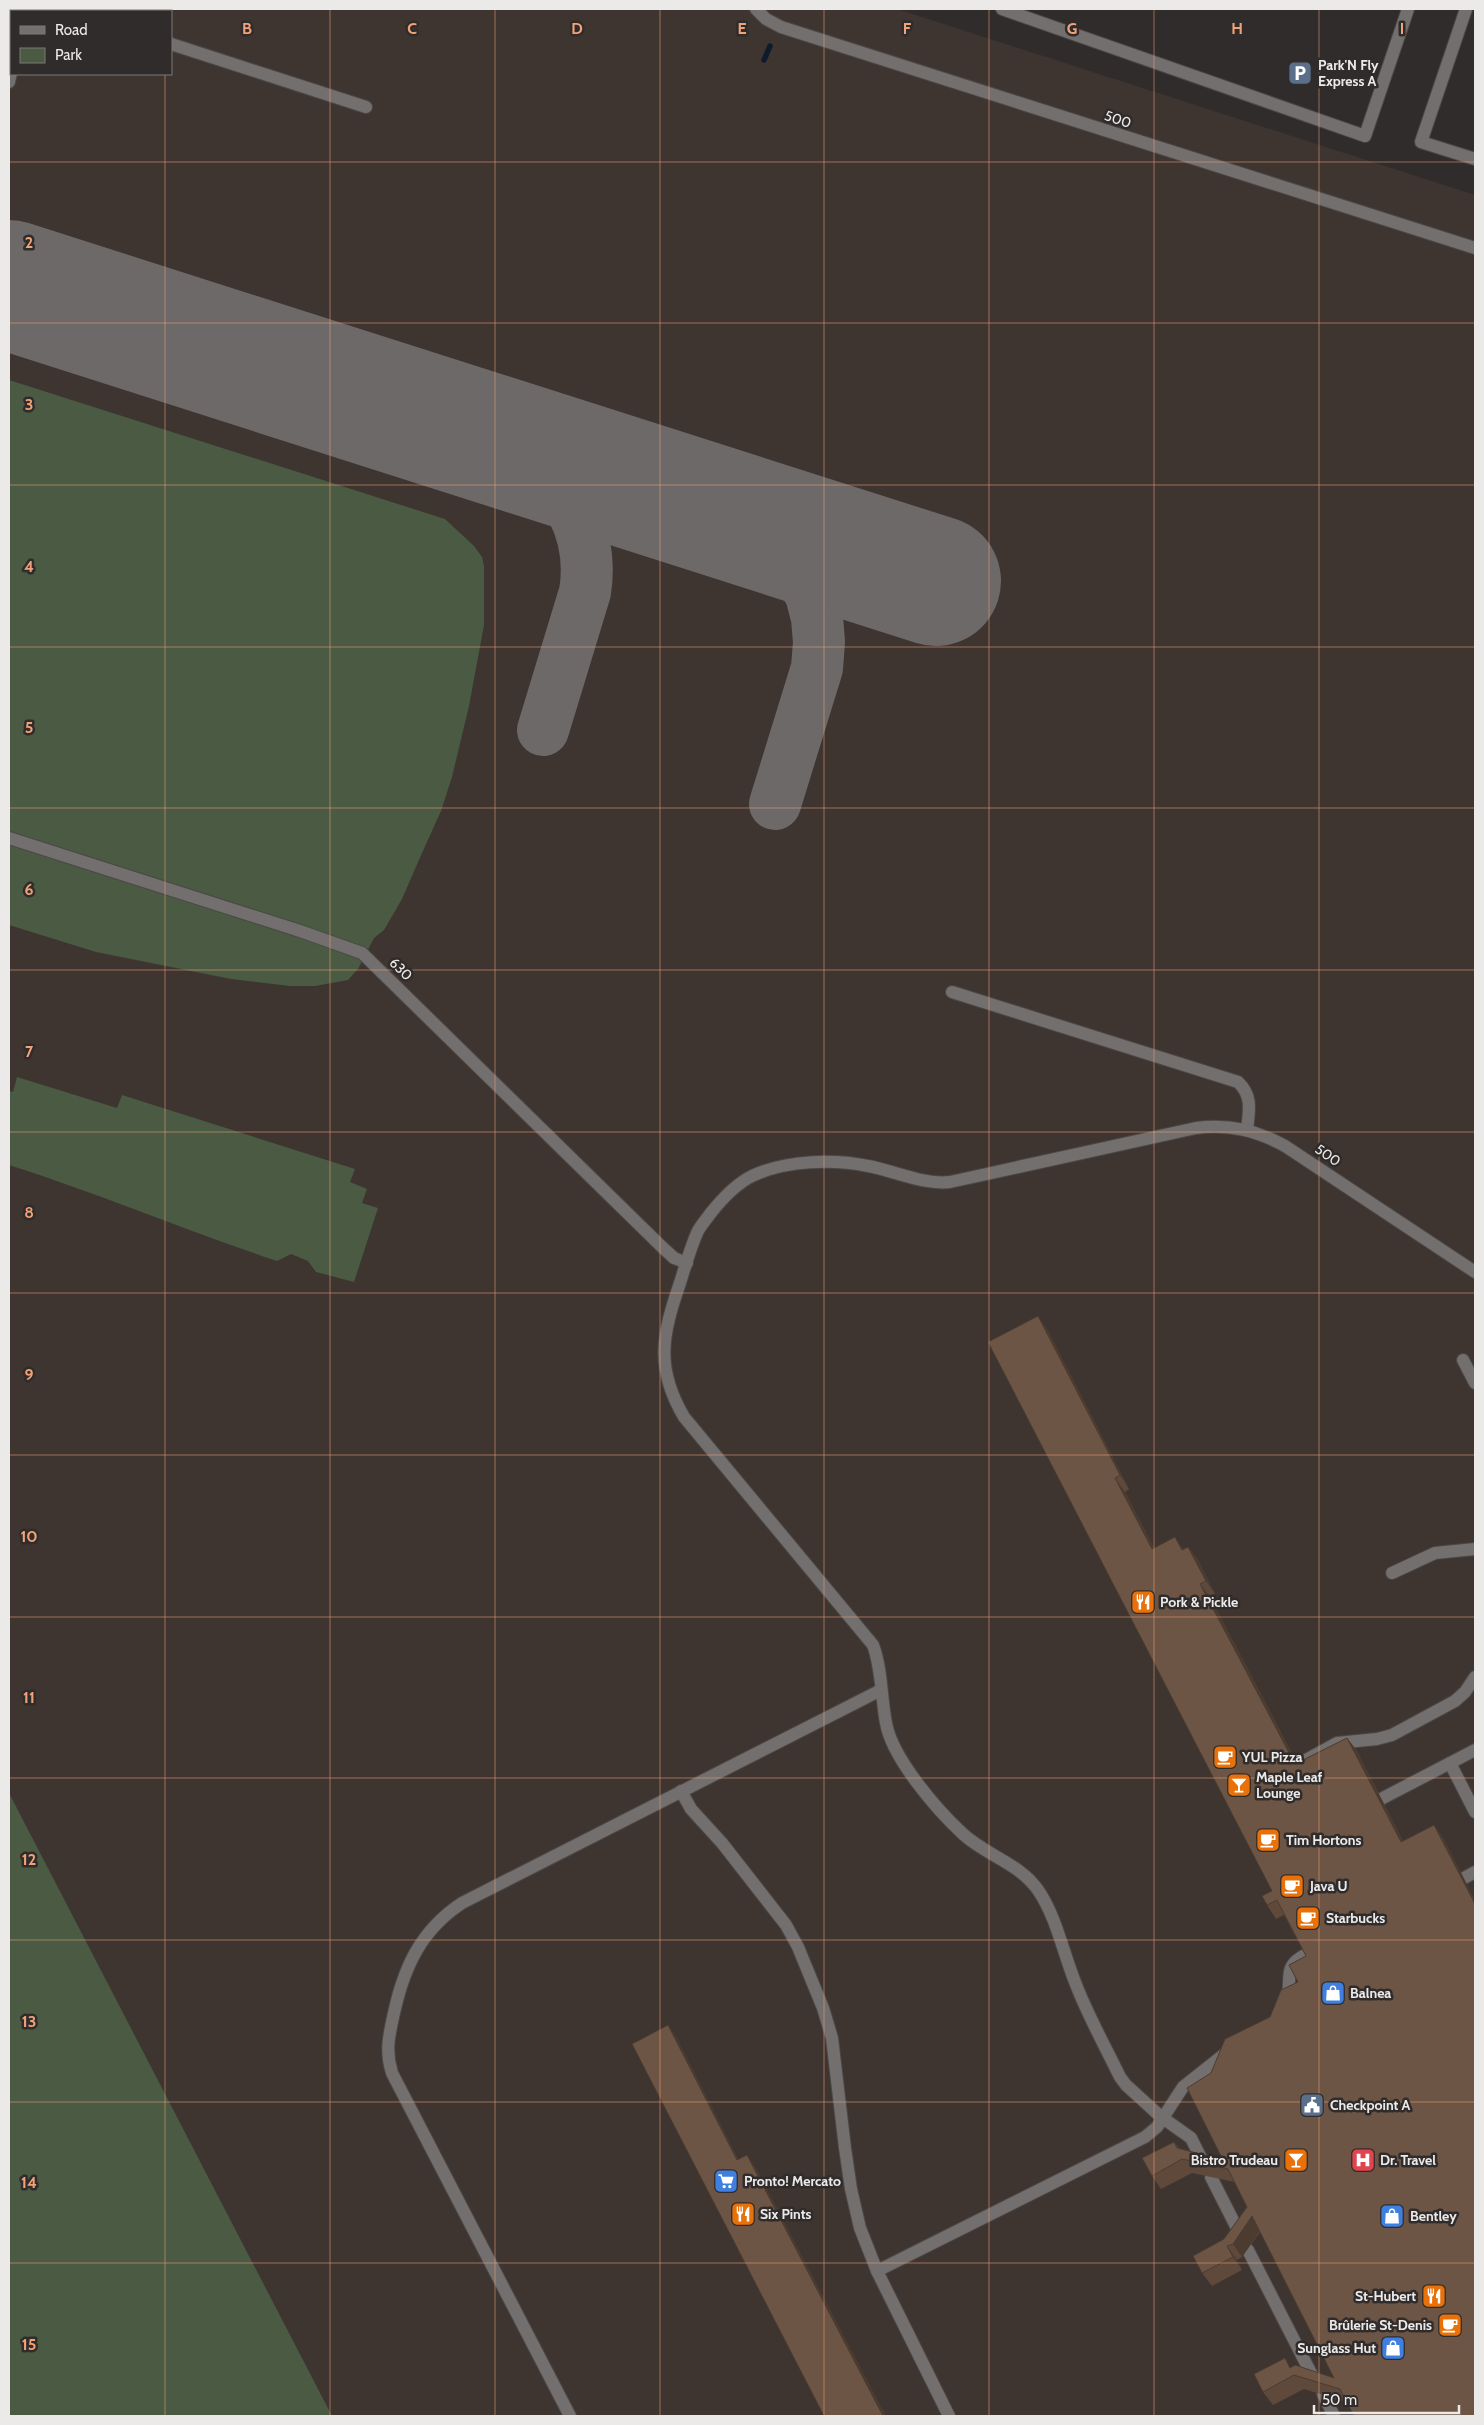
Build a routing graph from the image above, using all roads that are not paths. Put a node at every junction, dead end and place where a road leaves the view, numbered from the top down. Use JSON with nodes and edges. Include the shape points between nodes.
{"nodes":[{"id":1,"x":756,"y":9,"type":"edge"},
{"id":2,"x":1002,"y":9,"type":"edge"},
{"id":3,"x":1408,"y":9,"type":"edge"},
{"id":4,"x":1466,"y":9,"type":"edge"},
{"id":5,"x":172,"y":44,"type":"edge"},
{"id":6,"x":366,"y":107,"type":"dead end"},
{"id":7,"x":1475,"y":159,"type":"edge"},
{"id":8,"x":1475,"y":248,"type":"edge"},
{"id":9,"x":9,"y":838,"type":"edge"},
{"id":10,"x":952,"y":992,"type":"dead end"},
{"id":11,"x":1247,"y":1130,"type":"junction"},
{"id":12,"x":687,"y":1263,"type":"junction"},
{"id":13,"x":1475,"y":1272,"type":"edge"},
{"id":14,"x":1463,"y":1360,"type":"dead end"},
{"id":15,"x":1475,"y":1383,"type":"edge"},
{"id":16,"x":1475,"y":1549,"type":"edge"},
{"id":17,"x":1392,"y":1573,"type":"dead end"},
{"id":18,"x":1475,"y":1677,"type":"edge"},
{"id":19,"x":881,"y":1690,"type":"junction"},
{"id":20,"x":1475,"y":1750,"type":"edge"},
{"id":21,"x":1450,"y":1763,"type":"junction"},
{"id":22,"x":1298,"y":1765,"type":"edge"},
{"id":23,"x":681,"y":1791,"type":"junction"},
{"id":24,"x":1381,"y":1799,"type":"edge"},
{"id":25,"x":1475,"y":1812,"type":"edge"},
{"id":26,"x":1307,"y":1954,"type":"edge"},
{"id":27,"x":1282,"y":2011,"type":"edge"},
{"id":28,"x":1244,"y":2042,"type":"edge"},
{"id":29,"x":1162,"y":2118,"type":"junction"},
{"id":30,"x":877,"y":2271,"type":"junction"},
{"id":31,"x":1316,"y":2382,"type":"edge"},
{"id":32,"x":1323,"y":2394,"type":"edge"},
{"id":33,"x":570,"y":2416,"type":"edge"},
{"id":34,"x":949,"y":2416,"type":"edge"},
{"id":35,"x":1334,"y":2416,"type":"edge"}],
"edges":[{"from":1,"to":8,"type":"lane","name":"500","via":[[781,27]]},
{"from":2,"to":3,"type":"lane","via":[[1365,136]]},
{"from":4,"to":7,"type":"lane","via":[[1421,142]]},
{"from":5,"to":6,"type":"lane"},
{"from":9,"to":12,"type":"lane","name":"630","via":[[362,953],[662,1247],[674,1258]]},
{"from":10,"to":11,"type":"lane","via":[[1238,1082],[1249,1099]]},
{"from":11,"to":12,"type":"lane","name":"500","via":[[1208,1127],[942,1183],[842,1163],[824,1162],[773,1169],[752,1177],[716,1207],[698,1231]]},
{"from":11,"to":13,"type":"lane","name":"500","via":[[1297,1153]]},
{"from":12,"to":19,"type":"lane","name":"500","via":[[669,1316],[663,1348],[672,1395],[693,1428],[873,1645]]},
{"from":14,"to":15,"type":"lane"},
{"from":16,"to":17,"type":"lane","via":[[1435,1553]]},
{"from":18,"to":22,"type":"lane","via":[[1455,1701],[1392,1735],[1337,1743]]},
{"from":19,"to":23,"type":"lane"},
{"from":19,"to":29,"type":"lane","name":"500","via":[[888,1733],[924,1791],[964,1835],[1015,1866],[1039,1892],[1076,1984],[1120,2077]]},
{"from":20,"to":21,"type":"lane"},
{"from":21,"to":24,"type":"lane"},
{"from":21,"to":25,"type":"lane"},
{"from":23,"to":30,"type":"lane","via":[[690,1809],[722,1843],[786,1925],[813,1982],[832,2038],[854,2209]]},
{"from":23,"to":33,"type":"lane","via":[[488,1889],[443,1917],[420,1942],[404,1974],[388,2039],[387,2053],[392,2073]]},
{"from":26,"to":27,"type":"lane","via":[[1296,1960],[1290,1969],[1290,1990]]},
{"from":28,"to":29,"type":"lane","via":[[1190,2080]]},
{"from":29,"to":30,"type":"lane","via":[[1151,2133],[1133,2145]]},
{"from":29,"to":31,"type":"lane","name":"500","via":[[1191,2138]]},
{"from":30,"to":34,"type":"lane"},
{"from":32,"to":35,"type":"lane"}]}
